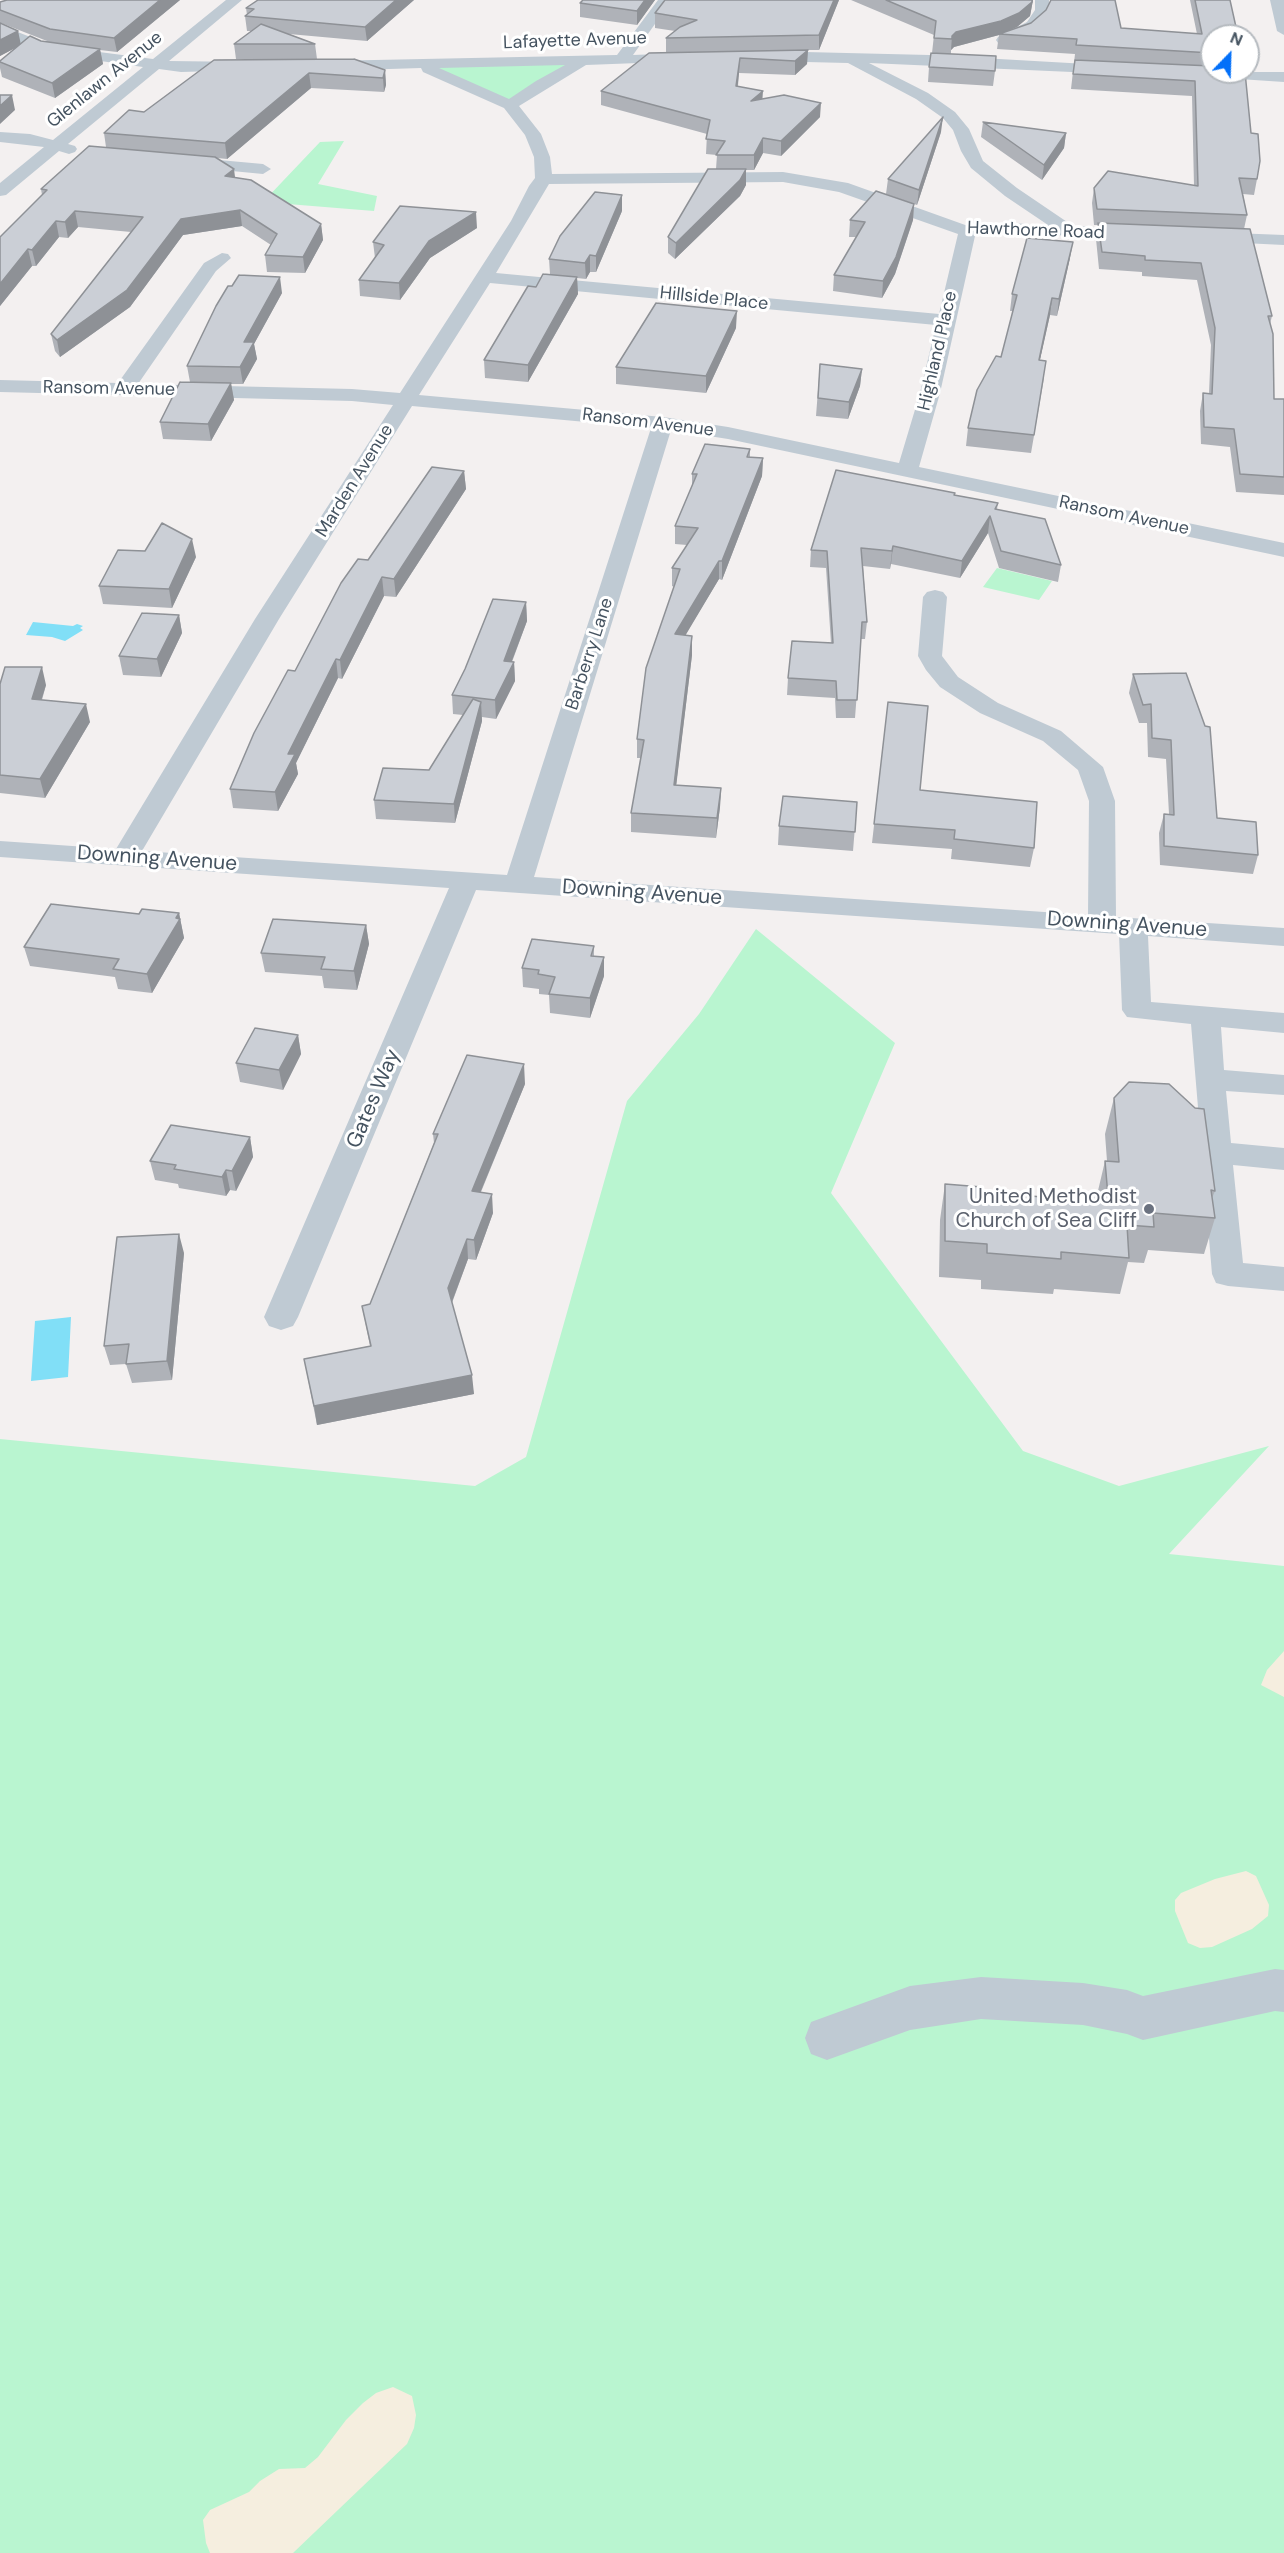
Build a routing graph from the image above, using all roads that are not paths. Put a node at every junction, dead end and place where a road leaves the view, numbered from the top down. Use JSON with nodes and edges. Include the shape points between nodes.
{"nodes":[{"id":1,"x":235,"y":0,"type":"edge"},
{"id":2,"x":665,"y":0,"type":"edge"},
{"id":3,"x":1042,"y":0,"type":"edge"},
{"id":4,"x":1277,"y":0,"type":"edge"},
{"id":5,"x":0,"y":28,"type":"edge"},
{"id":6,"x":1284,"y":31,"type":"edge"},
{"id":7,"x":746,"y":57,"type":"edge"},
{"id":8,"x":704,"y":58,"type":"edge"},
{"id":9,"x":848,"y":58,"type":"junction"},
{"id":10,"x":622,"y":59,"type":"junction"},
{"id":11,"x":929,"y":60,"type":"junction"},
{"id":12,"x":585,"y":61,"type":"junction"},
{"id":13,"x":154,"y":65,"type":"junction"},
{"id":14,"x":313,"y":66,"type":"edge"},
{"id":15,"x":421,"y":66,"type":"junction"},
{"id":16,"x":265,"y":67,"type":"edge"},
{"id":17,"x":1133,"y":70,"type":"edge"},
{"id":18,"x":1180,"y":72,"type":"edge"},
{"id":19,"x":1284,"y":77,"type":"edge"},
{"id":20,"x":510,"y":105,"type":"junction"},
{"id":21,"x":0,"y":137,"type":"edge"},
{"id":22,"x":53,"y":146,"type":"junction"},
{"id":23,"x":82,"y":153,"type":"edge"},
{"id":24,"x":173,"y":161,"type":"edge"},
{"id":25,"x":262,"y":169,"type":"dead end"},
{"id":26,"x":544,"y":178,"type":"junction"},
{"id":27,"x":0,"y":191,"type":"edge"},
{"id":28,"x":967,"y":231,"type":"junction"},
{"id":29,"x":1069,"y":231,"type":"junction"},
{"id":30,"x":1159,"y":235,"type":"edge"},
{"id":31,"x":1193,"y":236,"type":"edge"},
{"id":32,"x":1284,"y":240,"type":"edge"},
{"id":33,"x":222,"y":258,"type":"dead end"},
{"id":34,"x":483,"y":277,"type":"junction"},
{"id":35,"x":945,"y":320,"type":"junction"},
{"id":36,"x":0,"y":386,"type":"edge"},
{"id":37,"x":124,"y":389,"type":"junction"},
{"id":38,"x":406,"y":400,"type":"junction"},
{"id":39,"x":663,"y":423,"type":"junction"},
{"id":40,"x":907,"y":470,"type":"junction"},
{"id":41,"x":1284,"y":550,"type":"edge"},
{"id":42,"x":935,"y":597,"type":"dead end"},
{"id":43,"x":0,"y":849,"type":"edge"},
{"id":44,"x":125,"y":857,"type":"junction"},
{"id":45,"x":466,"y":881,"type":"junction"},
{"id":46,"x":518,"y":884,"type":"junction"},
{"id":47,"x":1102,"y":923,"type":"junction"},
{"id":48,"x":1133,"y":926,"type":"junction"},
{"id":49,"x":1284,"y":937,"type":"edge"},
{"id":50,"x":1205,"y":1016,"type":"junction"},
{"id":51,"x":1284,"y":1023,"type":"edge"},
{"id":52,"x":1210,"y":1079,"type":"junction"},
{"id":53,"x":1284,"y":1085,"type":"edge"},
{"id":54,"x":1216,"y":1152,"type":"junction"},
{"id":55,"x":1284,"y":1159,"type":"edge"},
{"id":56,"x":1284,"y":1278,"type":"edge"},
{"id":57,"x":281,"y":1317,"type":"dead end"},
{"id":58,"x":1284,"y":1991,"type":"edge"},
{"id":59,"x":827,"y":2038,"type":"dead end"}],
"edges":[{"from":1,"to":13,"type":"street","name":"Glenlawn Avenue"},
{"from":2,"to":10,"type":"street"},
{"from":3,"to":11,"type":"street","via":[[1038,19],[1023,32]]},
{"from":4,"to":6,"type":"street"},
{"from":5,"to":13,"type":"street","via":[[49,50]]},
{"from":7,"to":9,"type":"street"},
{"from":8,"to":10,"type":"street","name":"Lafayette Avenue"},
{"from":9,"to":11,"type":"street"},
{"from":9,"to":29,"type":"street","via":[[922,96],[949,115],[961,129],[977,164]]},
{"from":10,"to":12,"type":"street","name":"Lafayette Avenue"},
{"from":11,"to":17,"type":"street"},
{"from":12,"to":15,"type":"street","name":"Lafayette Avenue"},
{"from":12,"to":20,"type":"street"},
{"from":13,"to":16,"type":"street"},
{"from":13,"to":22,"type":"street","name":"Glenlawn Avenue"},
{"from":14,"to":15,"type":"street","name":"Lafayette Avenue"},
{"from":15,"to":20,"type":"street"},
{"from":18,"to":19,"type":"street"},
{"from":20,"to":26,"type":"street","via":[[533,134],[542,157]]},
{"from":21,"to":22,"type":"street"},
{"from":22,"to":23,"type":"street"},
{"from":22,"to":27,"type":"street","name":"Glenlawn Avenue"},
{"from":24,"to":25,"type":"street"},
{"from":26,"to":28,"type":"street","name":"Hawthorne Road","via":[[803,179],[842,187]]},
{"from":26,"to":34,"type":"street","name":"Marden Avenue"},
{"from":28,"to":29,"type":"street","name":"Hawthorne Road"},
{"from":28,"to":35,"type":"street","name":"Highland Place"},
{"from":29,"to":30,"type":"street","name":"Hawthorne Road"},
{"from":31,"to":32,"type":"street"},
{"from":33,"to":37,"type":"street","via":[[210,267]]},
{"from":34,"to":35,"type":"street","name":"Hillside Place"},
{"from":34,"to":38,"type":"street","name":"Marden Avenue"},
{"from":35,"to":40,"type":"street","name":"Highland Place","via":[[930,393]]},
{"from":36,"to":37,"type":"street","name":"Ransom Avenue"},
{"from":37,"to":38,"type":"street","name":"Ransom Avenue"},
{"from":38,"to":39,"type":"street","name":"Ransom Avenue"},
{"from":38,"to":44,"type":"street","name":"Marden Avenue","via":[[267,619]]},
{"from":39,"to":40,"type":"street","name":"Ransom Avenue"},
{"from":39,"to":46,"type":"street","name":"Barberry Lane"},
{"from":40,"to":41,"type":"street","name":"Ransom Avenue"},
{"from":42,"to":47,"type":"street","via":[[930,656],[949,682],[989,708],[1052,736],[1090,767],[1102,801]]},
{"from":43,"to":44,"type":"street","name":"Downing Avenue"},
{"from":44,"to":45,"type":"street","name":"Downing Avenue"},
{"from":45,"to":46,"type":"street","name":"Downing Avenue"},
{"from":45,"to":57,"type":"street","name":"Gates Way"},
{"from":46,"to":47,"type":"street","name":"Downing Avenue"},
{"from":47,"to":48,"type":"street","name":"Downing Avenue"},
{"from":48,"to":49,"type":"street","name":"Downing Avenue"},
{"from":48,"to":50,"type":"street","via":[[1137,1010]]},
{"from":50,"to":51,"type":"street"},
{"from":50,"to":52,"type":"street"},
{"from":52,"to":53,"type":"street"},
{"from":52,"to":54,"type":"street"},
{"from":54,"to":55,"type":"street"},
{"from":54,"to":56,"type":"street","via":[[1228,1274]]},
{"from":58,"to":59,"type":"street","via":[[1143,2018],[1083,2004],[981,1998],[910,2008]]}]}
